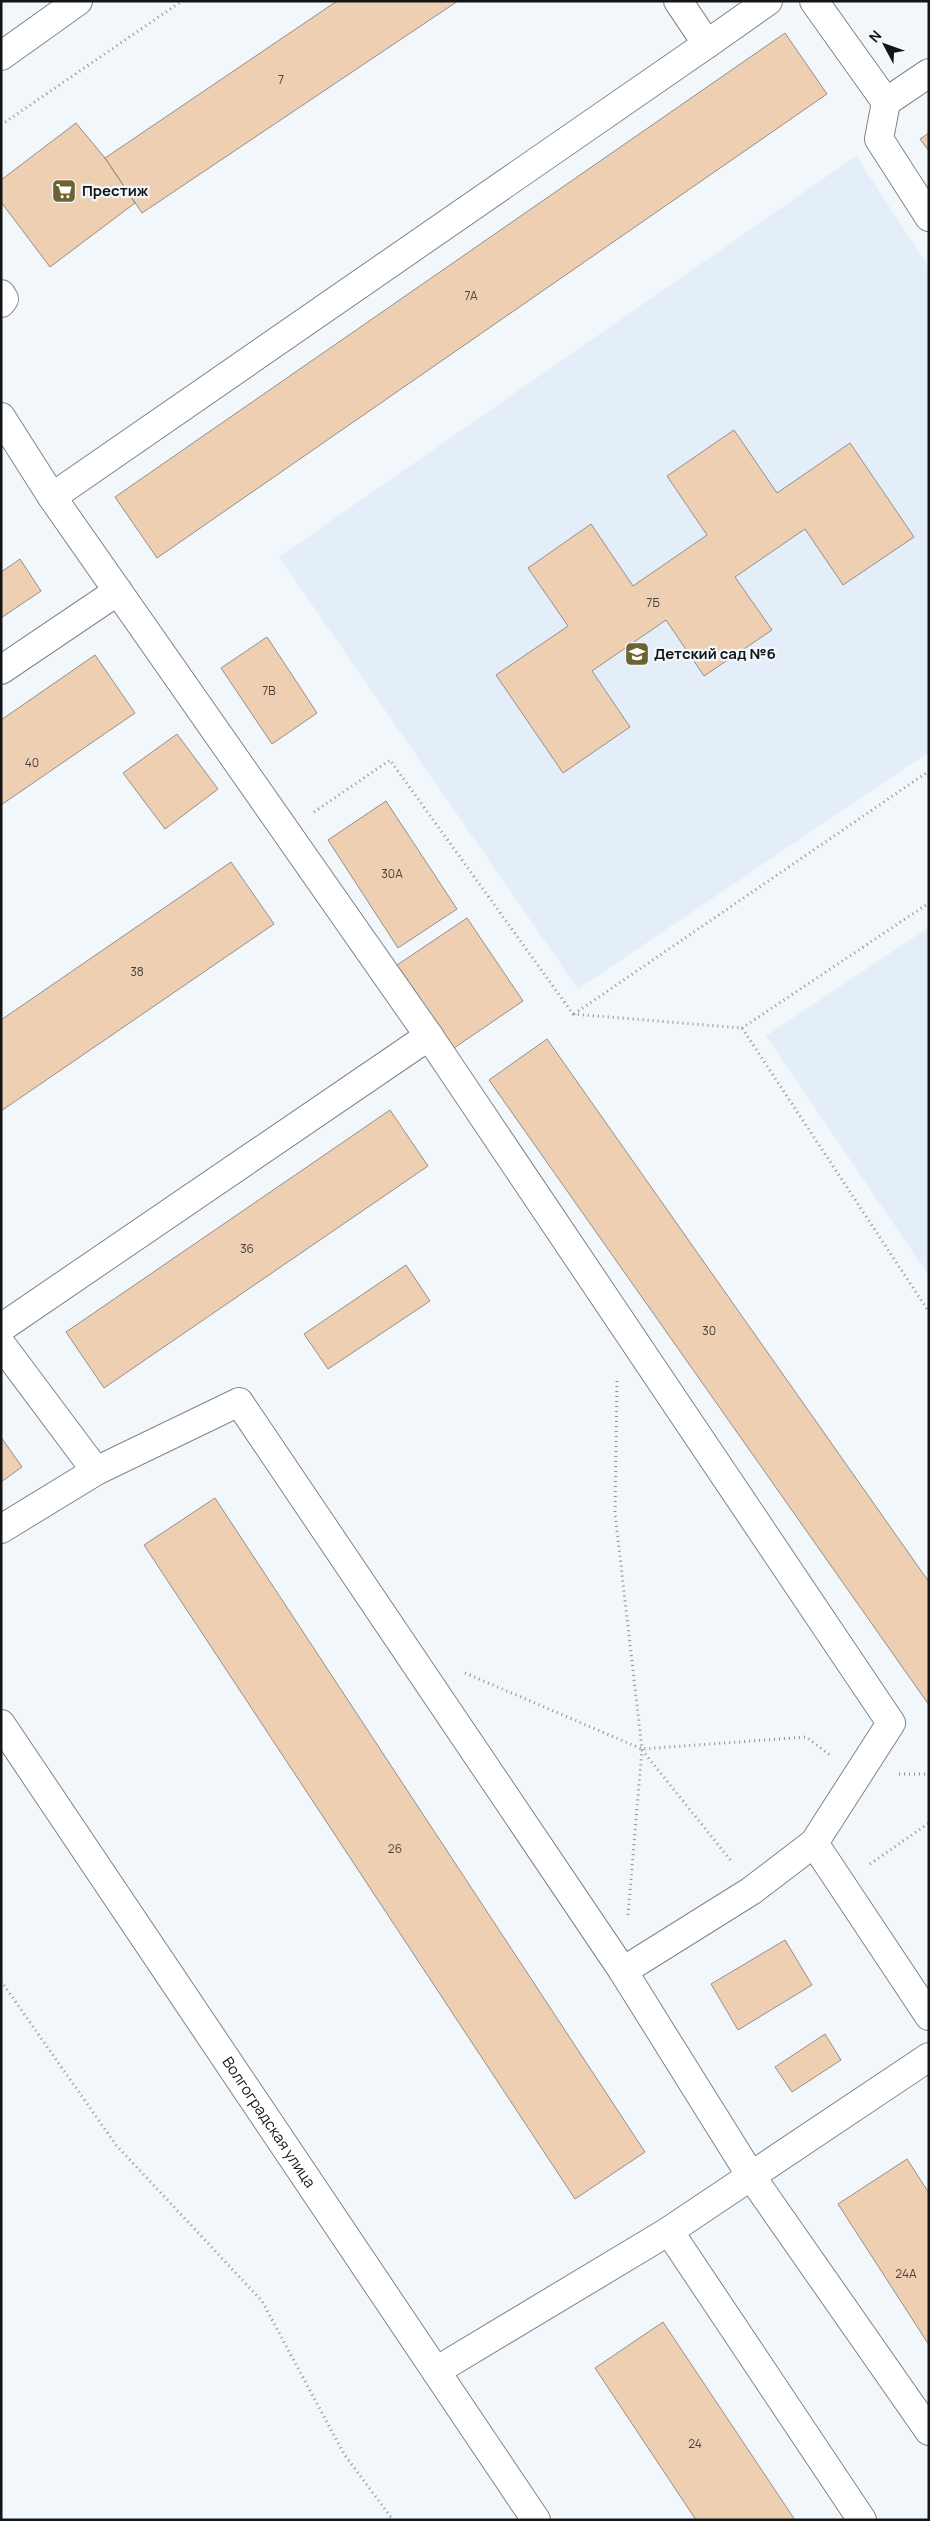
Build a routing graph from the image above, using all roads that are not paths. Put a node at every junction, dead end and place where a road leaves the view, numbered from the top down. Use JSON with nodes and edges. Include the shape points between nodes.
{"nodes":[{"id":1,"x":78,"y":1,"type":"edge"},
{"id":2,"x":678,"y":1,"type":"edge"},
{"id":3,"x":768,"y":1,"type":"edge"},
{"id":4,"x":814,"y":1,"type":"edge"},
{"id":5,"x":707,"y":44,"type":"junction"},
{"id":6,"x":1,"y":56,"type":"edge"},
{"id":7,"x":929,"y":72,"type":"edge"},
{"id":8,"x":886,"y":102,"type":"junction"},
{"id":9,"x":929,"y":217,"type":"edge"},
{"id":10,"x":1,"y":294,"type":"edge"},
{"id":11,"x":1,"y":303,"type":"edge"},
{"id":12,"x":1,"y":417,"type":"edge"},
{"id":13,"x":52,"y":496,"type":"junction"},
{"id":14,"x":118,"y":591,"type":"junction"},
{"id":15,"x":1,"y":670,"type":"edge"},
{"id":16,"x":429,"y":1036,"type":"junction"},
{"id":17,"x":1,"y":1328,"type":"edge"},
{"id":18,"x":1,"y":1344,"type":"edge"},
{"id":19,"x":96,"y":1471,"type":"junction"},
{"id":20,"x":1,"y":1529,"type":"edge"},
{"id":21,"x":1,"y":1724,"type":"edge"},
{"id":22,"x":814,"y":1842,"type":"junction"},
{"id":23,"x":623,"y":1971,"type":"junction"},
{"id":24,"x":929,"y":2016,"type":"edge"},
{"id":25,"x":929,"y":2057,"type":"edge"},
{"id":26,"x":752,"y":2176,"type":"junction"},
{"id":27,"x":669,"y":2231,"type":"junction"},
{"id":28,"x":436,"y":2372,"type":"junction"},
{"id":29,"x":929,"y":2431,"type":"edge"},
{"id":30,"x":536,"y":2520,"type":"edge"},
{"id":31,"x":862,"y":2520,"type":"edge"}],
"edges":[{"from":1,"to":6,"type":"street"},
{"from":2,"to":5,"type":"street"},
{"from":3,"to":5,"type":"street"},
{"from":4,"to":8,"type":"street"},
{"from":5,"to":13,"type":"street"},
{"from":7,"to":8,"type":"street"},
{"from":8,"to":9,"type":"street","via":[[879,139]]},
{"from":10,"to":11,"type":"street","via":[[4,299]]},
{"from":12,"to":13,"type":"street"},
{"from":13,"to":14,"type":"street"},
{"from":14,"to":15,"type":"street"},
{"from":14,"to":16,"type":"street"},
{"from":16,"to":17,"type":"street"},
{"from":16,"to":22,"type":"street","via":[[892,1723]]},
{"from":18,"to":19,"type":"street"},
{"from":19,"to":20,"type":"street"},
{"from":19,"to":23,"type":"street","via":[[239,1402]]},
{"from":21,"to":28,"type":"street","name":"Волгоградская улица"},
{"from":22,"to":23,"type":"street","via":[[751,1891]]},
{"from":22,"to":24,"type":"street"},
{"from":23,"to":26,"type":"street"},
{"from":25,"to":26,"type":"street"},
{"from":26,"to":27,"type":"street"},
{"from":26,"to":29,"type":"street"},
{"from":27,"to":28,"type":"street"},
{"from":27,"to":31,"type":"street"},
{"from":28,"to":30,"type":"street","name":"Волгоградская улица"}]}
